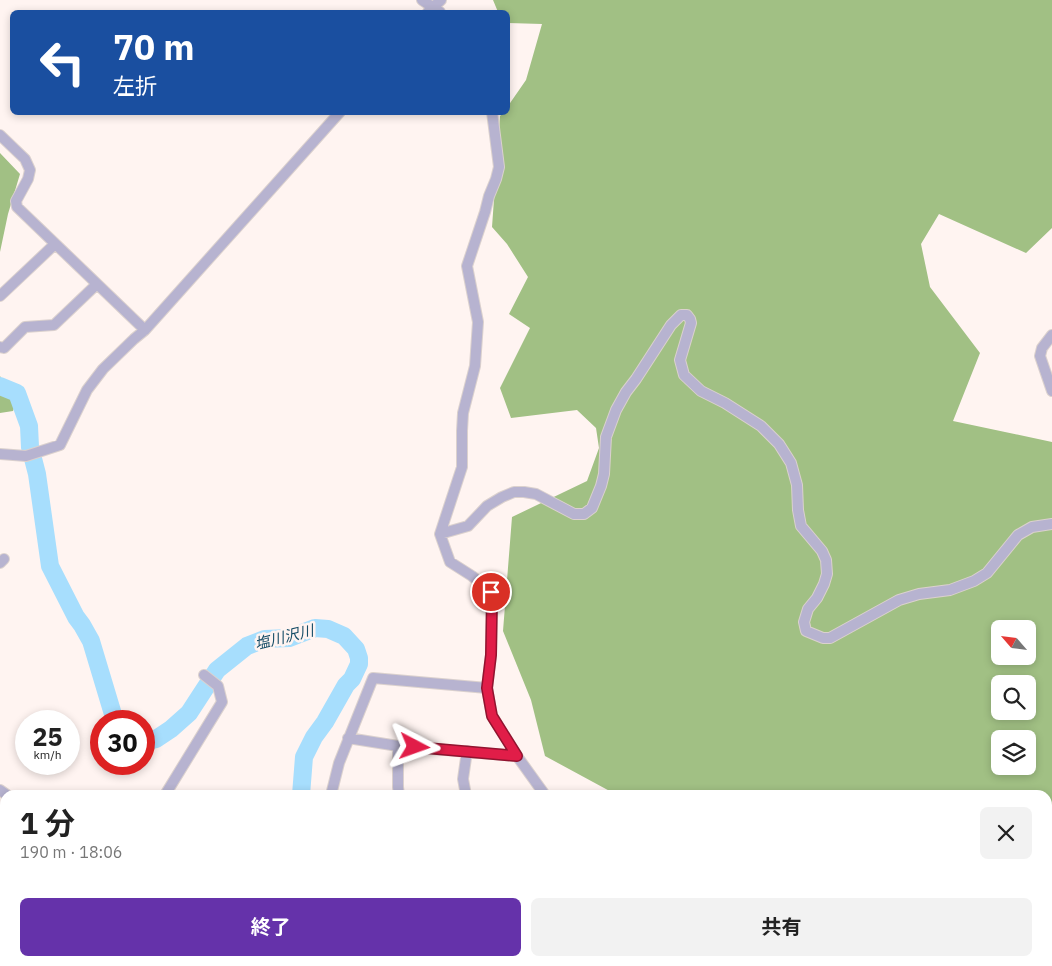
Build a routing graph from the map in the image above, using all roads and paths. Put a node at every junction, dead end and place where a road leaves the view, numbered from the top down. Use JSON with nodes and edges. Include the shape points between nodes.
{"nodes":[{"id":1,"x":422,"y":0,"type":"edge"},
{"id":2,"x":432,"y":10,"type":"edge"},
{"id":3,"x":337,"y":115,"type":"edge"},
{"id":4,"x":492,"y":115,"type":"edge"},
{"id":5,"x":0,"y":135,"type":"edge"},
{"id":6,"x":55,"y":244,"type":"junction"},
{"id":7,"x":97,"y":284,"type":"junction"},
{"id":8,"x":0,"y":296,"type":"edge"},
{"id":9,"x":145,"y":330,"type":"junction"},
{"id":10,"x":1052,"y":335,"type":"edge"},
{"id":11,"x":0,"y":347,"type":"edge"},
{"id":12,"x":1052,"y":390,"type":"edge"},
{"id":13,"x":0,"y":454,"type":"edge"},
{"id":14,"x":1052,"y":524,"type":"edge"},
{"id":15,"x":440,"y":534,"type":"junction"},
{"id":16,"x":204,"y":675,"type":"dead end"},
{"id":17,"x":487,"y":688,"type":"junction"},
{"id":18,"x":348,"y":738,"type":"junction"},
{"id":19,"x":398,"y":746,"type":"junction"},
{"id":20,"x":467,"y":751,"type":"junction"},
{"id":21,"x":517,"y":756,"type":"junction"},
{"id":22,"x":168,"y":790,"type":"edge"},
{"id":23,"x":332,"y":790,"type":"edge"},
{"id":24,"x":398,"y":790,"type":"edge"},
{"id":25,"x":465,"y":790,"type":"edge"},
{"id":26,"x":541,"y":790,"type":"edge"}],
"edges":[{"from":1,"to":2,"type":"street"},
{"from":3,"to":9,"type":"street"},
{"from":4,"to":15,"type":"street","via":[[499,167],[467,266],[478,322],[475,366],[463,413],[462,467]]},
{"from":5,"to":6,"type":"street","via":[[25,159],[30,170],[16,201],[17,207]]},
{"from":6,"to":7,"type":"street"},
{"from":6,"to":8,"type":"street"},
{"from":7,"to":9,"type":"street"},
{"from":7,"to":11,"type":"street","via":[[54,324],[25,327],[4,348]]},
{"from":9,"to":13,"type":"street","via":[[87,390],[60,445],[26,456]]},
{"from":10,"to":12,"type":"street","via":[[1040,356]]},
{"from":14,"to":15,"type":"street","via":[[1032,527],[1018,535],[987,573],[974,581],[950,590],[899,600],[830,638],[806,630],[804,622],[808,609],[817,598],[827,574],[826,560],[801,526],[791,463],[779,444],[761,426],[701,391],[684,375],[680,360],[691,323],[687,315],[681,315],[616,410],[606,437],[604,474],[592,508],[584,514],[574,514],[536,494],[514,492],[487,506],[468,526]]},
{"from":15,"to":17,"type":"street","via":[[450,562],[491,592],[491,655]]},
{"from":16,"to":22,"type":"street","via":[[218,686],[222,702]]},
{"from":17,"to":18,"type":"street","via":[[373,678]]},
{"from":17,"to":21,"type":"street","via":[[492,716]]},
{"from":18,"to":19,"type":"street"},
{"from":18,"to":23,"type":"street"},
{"from":19,"to":20,"type":"street"},
{"from":19,"to":24,"type":"street"},
{"from":20,"to":21,"type":"street"},
{"from":20,"to":25,"type":"street","via":[[463,779]]},
{"from":21,"to":26,"type":"street"}]}
